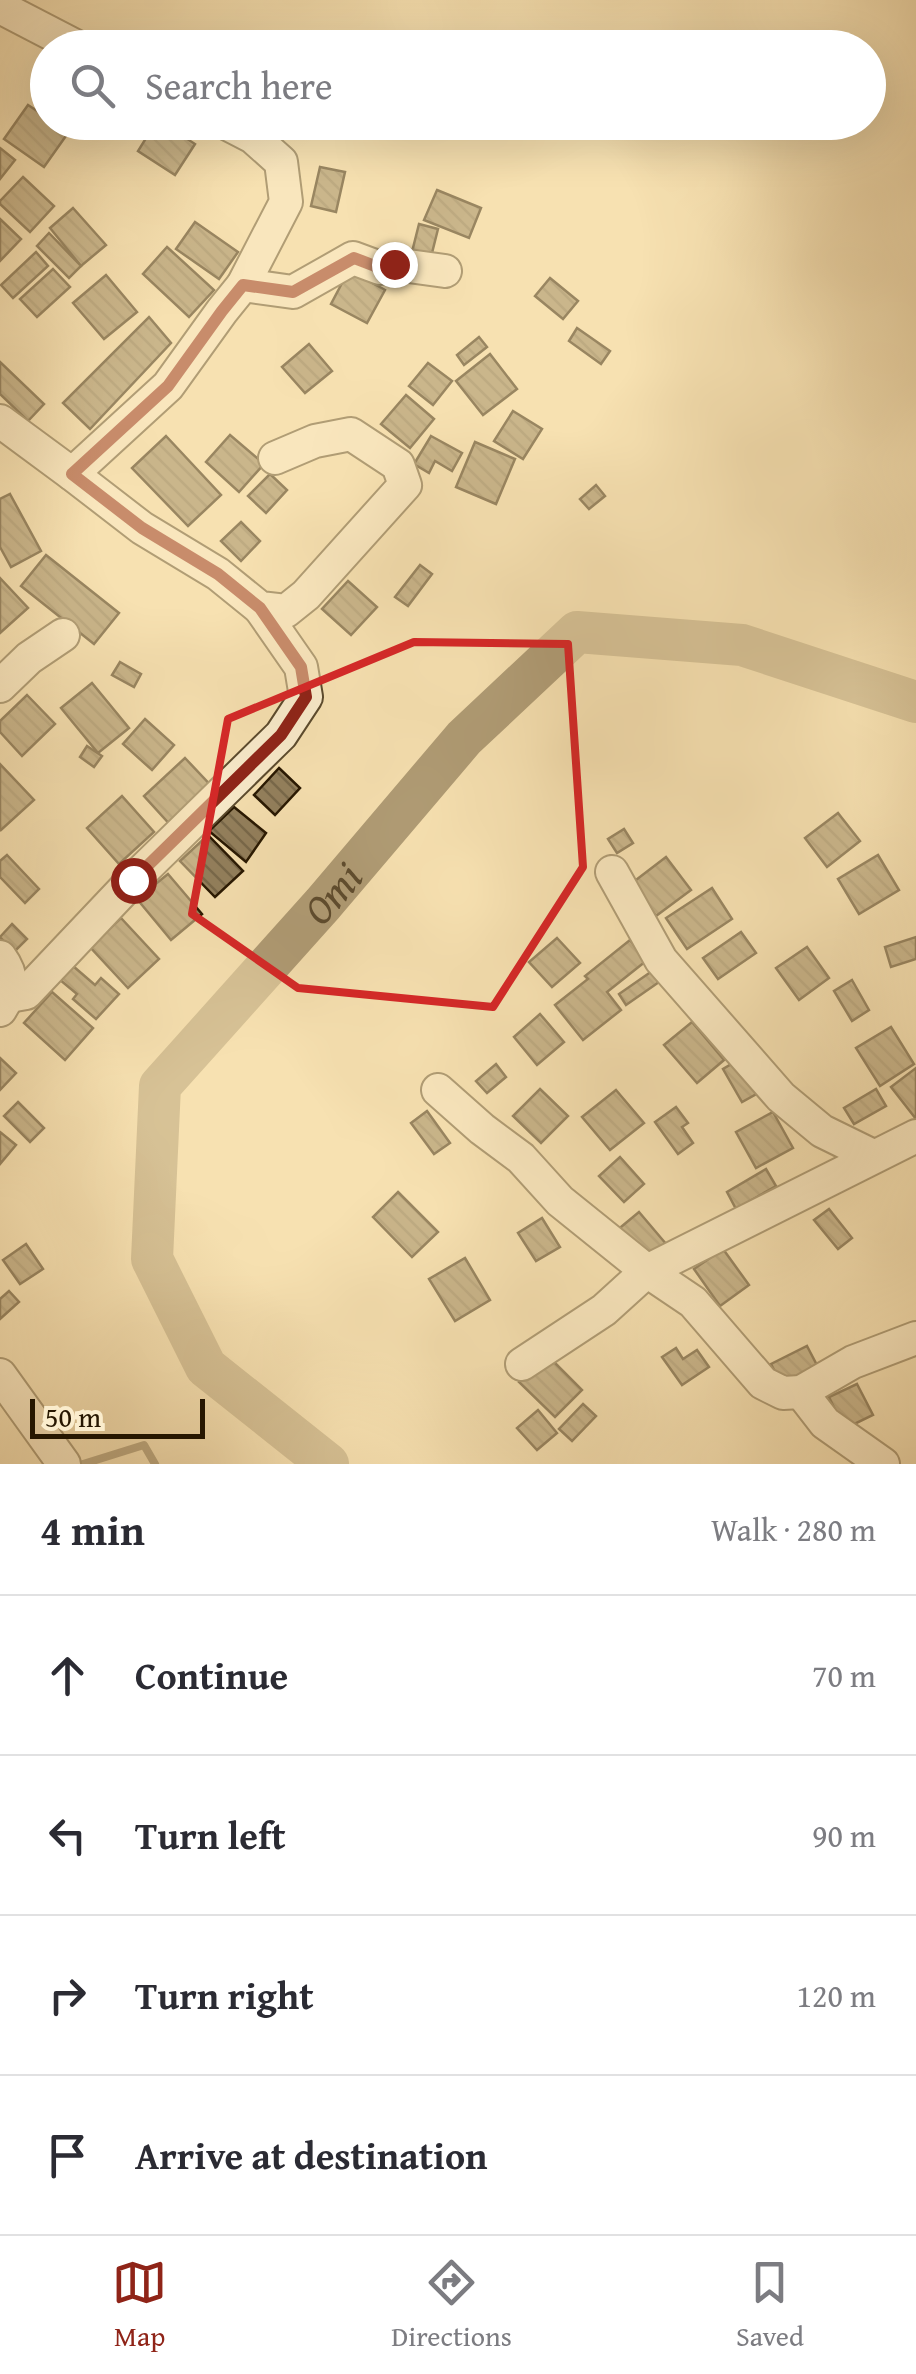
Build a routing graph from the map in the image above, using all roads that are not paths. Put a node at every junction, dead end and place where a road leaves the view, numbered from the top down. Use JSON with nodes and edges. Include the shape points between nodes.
{"nodes":[{"id":1,"x":0,"y":6,"type":"edge"},
{"id":2,"x":45,"y":30,"type":"edge"},
{"id":3,"x":256,"y":140,"type":"edge"},
{"id":4,"x":445,"y":271,"type":"dead end"},
{"id":5,"x":243,"y":285,"type":"junction"},
{"id":6,"x":0,"y":421,"type":"edge"},
{"id":7,"x":275,"y":458,"type":"dead end"},
{"id":8,"x":72,"y":474,"type":"junction"},
{"id":9,"x":260,"y":608,"type":"junction"},
{"id":10,"x":63,"y":635,"type":"dead end"},
{"id":11,"x":0,"y":686,"type":"edge"},
{"id":12,"x":612,"y":872,"type":"dead end"},
{"id":13,"x":9,"y":985,"type":"edge"},
{"id":14,"x":438,"y":1090,"type":"dead end"},
{"id":15,"x":916,"y":1136,"type":"edge"},
{"id":16,"x":872,"y":1156,"type":"junction"},
{"id":17,"x":647,"y":1271,"type":"junction"},
{"id":18,"x":916,"y":1338,"type":"edge"},
{"id":19,"x":522,"y":1364,"type":"dead end"},
{"id":20,"x":0,"y":1375,"type":"edge"},
{"id":21,"x":800,"y":1392,"type":"junction"},
{"id":22,"x":64,"y":1464,"type":"edge"},
{"id":23,"x":882,"y":1464,"type":"edge"}],
"edges":[{"from":1,"to":2,"type":"street"},
{"from":3,"to":5,"type":"street","via":[[282,162],[286,202]]},
{"from":4,"to":5,"type":"street","via":[[380,268],[354,258],[293,292]]},
{"from":5,"to":8,"type":"street","via":[[168,386]]},
{"from":6,"to":8,"type":"street"},
{"from":7,"to":9,"type":"street","via":[[351,434],[398,465],[405,486],[306,595],[286,610]]},
{"from":8,"to":9,"type":"street"},
{"from":9,"to":13,"type":"street","via":[[301,667],[306,697],[281,735],[133,880]]},
{"from":10,"to":11,"type":"street"},
{"from":12,"to":16,"type":"street","via":[[661,960],[781,1097],[822,1131]]},
{"from":14,"to":17,"type":"street"},
{"from":15,"to":16,"type":"street"},
{"from":16,"to":17,"type":"street"},
{"from":17,"to":19,"type":"street","via":[[604,1310]]},
{"from":17,"to":21,"type":"street","via":[[693,1302],[763,1383]]},
{"from":18,"to":21,"type":"street"},
{"from":20,"to":22,"type":"street"},
{"from":21,"to":23,"type":"street","via":[[825,1423]]}]}
